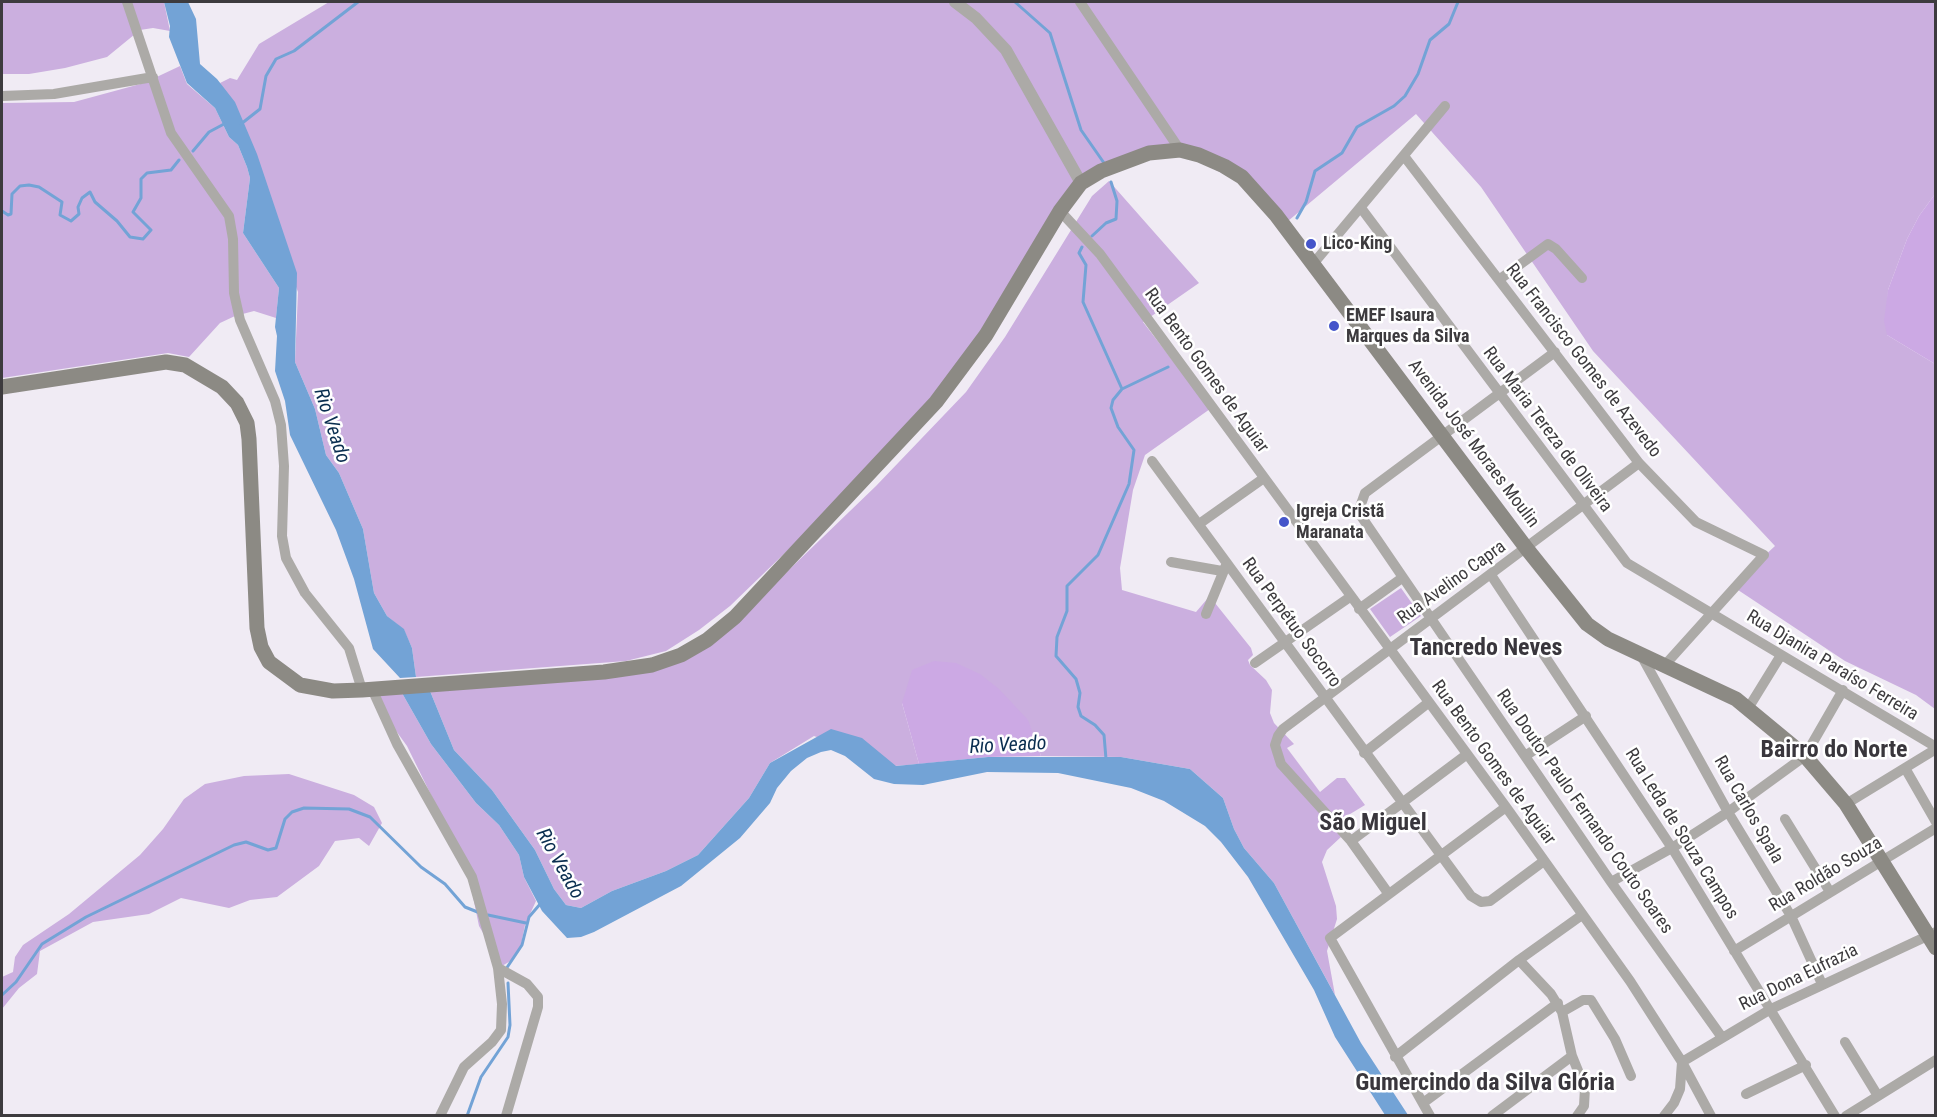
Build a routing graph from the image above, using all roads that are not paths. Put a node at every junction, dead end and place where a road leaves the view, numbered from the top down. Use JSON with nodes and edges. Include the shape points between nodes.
{"nodes":[{"id":1,"x":127,"y":2,"type":"edge"},
{"id":2,"x":955,"y":2,"type":"edge"},
{"id":3,"x":1080,"y":2,"type":"edge"},
{"id":4,"x":153,"y":77,"type":"junction"},
{"id":5,"x":2,"y":96,"type":"edge"},
{"id":6,"x":1444,"y":106,"type":"dead end"},
{"id":7,"x":1180,"y":150,"type":"junction"},
{"id":8,"x":1404,"y":156,"type":"junction"},
{"id":9,"x":1081,"y":183,"type":"junction"},
{"id":10,"x":1361,"y":208,"type":"junction"},
{"id":11,"x":1060,"y":211,"type":"junction"},
{"id":12,"x":1313,"y":264,"type":"junction"},
{"id":13,"x":1582,"y":278,"type":"dead end"},
{"id":14,"x":1500,"y":279,"type":"junction"},
{"id":15,"x":1555,"y":352,"type":"junction"},
{"id":16,"x":2,"y":387,"type":"edge"},
{"id":17,"x":1499,"y":394,"type":"junction"},
{"id":18,"x":1443,"y":436,"type":"junction"},
{"id":19,"x":1152,"y":461,"type":"dead end"},
{"id":20,"x":1640,"y":463,"type":"junction"},
{"id":21,"x":1264,"y":478,"type":"junction"},
{"id":22,"x":1584,"y":506,"type":"junction"},
{"id":23,"x":1199,"y":524,"type":"junction"},
{"id":24,"x":1527,"y":549,"type":"junction"},
{"id":25,"x":1171,"y":562,"type":"dead end"},
{"id":26,"x":1224,"y":567,"type":"junction"},
{"id":27,"x":1491,"y":575,"type":"junction"},
{"id":28,"x":1402,"y":578,"type":"junction"},
{"id":29,"x":1350,"y":597,"type":"junction"},
{"id":30,"x":1359,"y":609,"type":"junction"},
{"id":31,"x":1711,"y":613,"type":"junction"},
{"id":32,"x":1206,"y":614,"type":"dead end"},
{"id":33,"x":1432,"y":618,"type":"junction"},
{"id":34,"x":1286,"y":641,"type":"junction"},
{"id":35,"x":1389,"y":650,"type":"junction"},
{"id":36,"x":1641,"y":655,"type":"junction"},
{"id":37,"x":1781,"y":655,"type":"junction"},
{"id":38,"x":1256,"y":663,"type":"dead end"},
{"id":39,"x":1664,"y":666,"type":"junction"},
{"id":40,"x":367,"y":690,"type":"junction"},
{"id":41,"x":1843,"y":690,"type":"junction"},
{"id":42,"x":1325,"y":697,"type":"junction"},
{"id":43,"x":1428,"y":703,"type":"junction"},
{"id":44,"x":1749,"y":707,"type":"junction"},
{"id":45,"x":1586,"y":716,"type":"junction"},
{"id":46,"x":1935,"y":748,"type":"edge"},
{"id":47,"x":1364,"y":753,"type":"junction"},
{"id":48,"x":1466,"y":755,"type":"junction"},
{"id":49,"x":1525,"y":756,"type":"junction"},
{"id":50,"x":1804,"y":756,"type":"junction"},
{"id":51,"x":1905,"y":768,"type":"junction"},
{"id":52,"x":1402,"y":804,"type":"junction"},
{"id":53,"x":1846,"y":804,"type":"junction"},
{"id":54,"x":1506,"y":807,"type":"junction"},
{"id":55,"x":1728,"y":812,"type":"junction"},
{"id":56,"x":1785,"y":819,"type":"dead end"},
{"id":57,"x":1935,"y":822,"type":"edge"},
{"id":58,"x":1935,"y":828,"type":"edge"},
{"id":59,"x":1351,"y":841,"type":"junction"},
{"id":60,"x":1672,"y":848,"type":"junction"},
{"id":61,"x":1443,"y":854,"type":"junction"},
{"id":62,"x":1544,"y":861,"type":"junction"},
{"id":63,"x":1881,"y":862,"type":"junction"},
{"id":64,"x":1611,"y":882,"type":"junction"},
{"id":65,"x":1830,"y":892,"type":"junction"},
{"id":66,"x":1388,"y":893,"type":"junction"},
{"id":67,"x":1582,"y":915,"type":"junction"},
{"id":68,"x":1791,"y":916,"type":"junction"},
{"id":69,"x":1933,"y":939,"type":"edge"},
{"id":70,"x":1734,"y":951,"type":"junction"},
{"id":71,"x":1519,"y":960,"type":"junction"},
{"id":72,"x":498,"y":968,"type":"junction"},
{"id":73,"x":1822,"y":984,"type":"junction"},
{"id":74,"x":1560,"y":1008,"type":"junction"},
{"id":75,"x":1771,"y":1008,"type":"junction"},
{"id":76,"x":1721,"y":1036,"type":"junction"},
{"id":77,"x":1845,"y":1042,"type":"dead end"},
{"id":78,"x":1572,"y":1056,"type":"junction"},
{"id":79,"x":1395,"y":1057,"type":"junction"},
{"id":80,"x":1935,"y":1060,"type":"edge"},
{"id":81,"x":1682,"y":1062,"type":"junction"},
{"id":82,"x":1806,"y":1065,"type":"junction"},
{"id":83,"x":1631,"y":1076,"type":"dead end"},
{"id":84,"x":1746,"y":1094,"type":"dead end"},
{"id":85,"x":1878,"y":1096,"type":"junction"},
{"id":86,"x":1423,"y":1103,"type":"junction"},
{"id":87,"x":440,"y":1116,"type":"edge"},
{"id":88,"x":506,"y":1116,"type":"edge"},
{"id":89,"x":1430,"y":1116,"type":"edge"},
{"id":90,"x":1492,"y":1116,"type":"edge"},
{"id":91,"x":1577,"y":1116,"type":"edge"},
{"id":92,"x":1664,"y":1116,"type":"edge"},
{"id":93,"x":1711,"y":1116,"type":"edge"},
{"id":94,"x":1835,"y":1116,"type":"edge"},
{"id":95,"x":1846,"y":1116,"type":"edge"}],
"edges":[{"from":1,"to":4,"type":"street"},
{"from":2,"to":9,"type":"street","via":[[1006,50]]},
{"from":3,"to":7,"type":"street"},
{"from":4,"to":5,"type":"street","via":[[54,94]]},
{"from":4,"to":40,"type":"street","via":[[171,133],[229,216],[238,313],[275,401],[281,425],[282,537],[286,558],[305,593],[350,648]]},
{"from":6,"to":8,"type":"street"},
{"from":7,"to":9,"type":"main road","name":"Avenida José Moraes Moulin","via":[[1132,158]]},
{"from":7,"to":12,"type":"main road","name":"Avenida José Moraes Moulin","via":[[1212,159],[1242,177]]},
{"from":8,"to":10,"type":"street"},
{"from":8,"to":14,"type":"street","name":"Rua Francisco Gomes de Azevedo"},
{"from":9,"to":11,"type":"main road"},
{"from":10,"to":12,"type":"street"},
{"from":10,"to":17,"type":"street","name":"Rua Maria Tereza de Oliveira"},
{"from":11,"to":21,"type":"street","name":"Rua Bento Gomes de Aguiar","via":[[1093,244]]},
{"from":11,"to":40,"type":"main road","via":[[986,335],[936,402],[759,593],[707,640],[652,665]]},
{"from":12,"to":18,"type":"main road","name":"Avenida José Moraes Moulin"},
{"from":13,"to":14,"type":"street","via":[[1548,244]]},
{"from":14,"to":15,"type":"street","name":"Rua Francisco Gomes de Azevedo"},
{"from":15,"to":17,"type":"street"},
{"from":15,"to":20,"type":"street","name":"Rua Francisco Gomes de Azevedo"},
{"from":16,"to":40,"type":"main road","via":[[166,362],[185,365],[222,387],[237,403],[248,431],[261,647],[269,662],[300,685],[333,692]]},
{"from":17,"to":18,"type":"street"},
{"from":17,"to":22,"type":"street","name":"Rua Maria Tereza de Oliveira"},
{"from":18,"to":24,"type":"main road","name":"Avenida José Moraes Moulin"},
{"from":18,"to":28,"type":"street","name":"Rua Doutor Paulo Fernando Couto Soares","via":[[1365,493],[1361,500],[1361,516]]},
{"from":19,"to":23,"type":"street","name":"Rua Perpétuo Socorro"},
{"from":20,"to":22,"type":"street","name":"Rua Avelino Capra"},
{"from":20,"to":31,"type":"street","name":"Rua Francisco Gomes de Azevedo","via":[[1696,522],[1764,555]]},
{"from":21,"to":23,"type":"street"},
{"from":21,"to":29,"type":"street","name":"Rua Bento Gomes de Aguiar"},
{"from":22,"to":24,"type":"street","name":"Rua Avelino Capra"},
{"from":22,"to":31,"type":"street","name":"Rua Maria Tereza de Oliveira","via":[[1635,570]]},
{"from":23,"to":26,"type":"street","name":"Rua Perpétuo Socorro"},
{"from":24,"to":27,"type":"street","name":"Rua Avelino Capra"},
{"from":24,"to":36,"type":"main road","name":"Avenida José Moraes Moulin","via":[[1587,624]]},
{"from":25,"to":26,"type":"street","name":"Rua Perpétuo Socorro"},
{"from":26,"to":32,"type":"street"},
{"from":26,"to":34,"type":"street","name":"Rua Perpétuo Socorro"},
{"from":27,"to":33,"type":"street","name":"Rua Avelino Capra"},
{"from":27,"to":45,"type":"street","name":"Rua Leda de Souza Campos"},
{"from":28,"to":30,"type":"street"},
{"from":28,"to":33,"type":"street","name":"Rua Doutor Paulo Fernando Couto Soares"},
{"from":29,"to":30,"type":"street","name":"Rua Bento Gomes de Aguiar"},
{"from":29,"to":34,"type":"street"},
{"from":30,"to":35,"type":"street","name":"Rua Bento Gomes de Aguiar"},
{"from":31,"to":37,"type":"street","name":"Rua Djanira Paraíso Ferreira"},
{"from":31,"to":39,"type":"street"},
{"from":33,"to":35,"type":"street","name":"Rua Avelino Capra"},
{"from":33,"to":49,"type":"street","name":"Rua Doutor Paulo Fernando Couto Soares"},
{"from":34,"to":38,"type":"street"},
{"from":34,"to":42,"type":"street","name":"Rua Perpétuo Socorro"},
{"from":35,"to":42,"type":"street","name":"Rua Avelino Capra"},
{"from":35,"to":43,"type":"street","name":"Rua Bento Gomes de Aguiar"},
{"from":36,"to":39,"type":"main road","name":"Avenida José Moraes Moulin"},
{"from":36,"to":55,"type":"street","name":"Rua Carlos Spala"},
{"from":37,"to":41,"type":"street","name":"Rua Djanira Paraíso Ferreira"},
{"from":37,"to":44,"type":"street"},
{"from":39,"to":44,"type":"main road","name":"Avenida José Moraes Moulin"},
{"from":40,"to":72,"type":"street","via":[[472,877]]},
{"from":41,"to":46,"type":"street","name":"Rua Djanira Paraíso Ferreira"},
{"from":41,"to":50,"type":"street"},
{"from":42,"to":47,"type":"street","name":"Rua Perpétuo Socorro"},
{"from":42,"to":59,"type":"street","name":"Rua Avelino Capra","via":[[1283,729],[1275,745],[1281,764]]},
{"from":43,"to":47,"type":"street"},
{"from":43,"to":48,"type":"street","name":"Rua Bento Gomes de Aguiar"},
{"from":44,"to":50,"type":"main road","name":"Avenida José Moraes Moulin"},
{"from":45,"to":49,"type":"street"},
{"from":45,"to":60,"type":"street","name":"Rua Leda de Souza Campos"},
{"from":46,"to":51,"type":"street"},
{"from":47,"to":52,"type":"street","name":"Rua Perpétuo Socorro"},
{"from":48,"to":52,"type":"street"},
{"from":48,"to":54,"type":"street","name":"Rua Bento Gomes de Aguiar"},
{"from":49,"to":64,"type":"street","name":"Rua Doutor Paulo Fernando Couto Soares"},
{"from":50,"to":53,"type":"main road","name":"Avenida José Moraes Moulin"},
{"from":50,"to":55,"type":"street"},
{"from":51,"to":53,"type":"street"},
{"from":51,"to":57,"type":"street"},
{"from":52,"to":59,"type":"street"},
{"from":52,"to":61,"type":"street","name":"Rua Perpétuo Socorro"},
{"from":53,"to":63,"type":"main road","name":"Avenida José Moraes Moulin"},
{"from":54,"to":61,"type":"street"},
{"from":54,"to":62,"type":"street","name":"Rua Bento Gomes de Aguiar"},
{"from":55,"to":60,"type":"street"},
{"from":55,"to":68,"type":"street","name":"Rua Carlos Spala"},
{"from":56,"to":65,"type":"street"},
{"from":58,"to":63,"type":"street","name":"Rua Roldão Souza"},
{"from":59,"to":66,"type":"street"},
{"from":60,"to":64,"type":"street"},
{"from":60,"to":70,"type":"street","name":"Rua Leda de Souza Campos"},
{"from":61,"to":62,"type":"street","name":"Rua Perpétuo Socorro","via":[[1471,896],[1485,902]]},
{"from":61,"to":66,"type":"street"},
{"from":62,"to":67,"type":"street","name":"Rua Bento Gomes de Aguiar"},
{"from":63,"to":65,"type":"street","name":"Rua Roldão Souza"},
{"from":63,"to":69,"type":"main road","name":"Avenida José Moraes Moulin"},
{"from":64,"to":76,"type":"street","name":"Rua Doutor Paulo Fernando Couto Soares"},
{"from":65,"to":68,"type":"street","name":"Rua Roldão Souza"},
{"from":66,"to":79,"type":"street","via":[[1330,939]]},
{"from":67,"to":71,"type":"street"},
{"from":67,"to":81,"type":"street","name":"Rua Bento Gomes de Aguiar"},
{"from":68,"to":70,"type":"street","name":"Rua Roldão Souza"},
{"from":68,"to":73,"type":"street","name":"Rua Carlos Spala"},
{"from":69,"to":73,"type":"street","name":"Rua Dona Eufrazia"},
{"from":70,"to":75,"type":"street","name":"Rua Leda de Souza Campos"},
{"from":71,"to":74,"type":"street"},
{"from":71,"to":79,"type":"street"},
{"from":72,"to":87,"type":"street","via":[[501,1030],[464,1067]]},
{"from":72,"to":88,"type":"street","via":[[526,984],[538,997]]},
{"from":73,"to":75,"type":"street","name":"Rua Dona Eufrazia"},
{"from":74,"to":78,"type":"street"},
{"from":74,"to":83,"type":"street","via":[[1591,1000],[1616,1039]]},
{"from":74,"to":86,"type":"street"},
{"from":75,"to":76,"type":"street","name":"Rua Dona Eufrazia"},
{"from":75,"to":82,"type":"street","name":"Rua Leda de Souza Campos"},
{"from":76,"to":81,"type":"street","name":"Rua Dona Eufrazia"},
{"from":77,"to":85,"type":"street"},
{"from":78,"to":90,"type":"street"},
{"from":78,"to":91,"type":"street","via":[[1586,1097]]},
{"from":79,"to":86,"type":"street"},
{"from":80,"to":85,"type":"street"},
{"from":81,"to":92,"type":"street","via":[[1680,1089]]},
{"from":81,"to":93,"type":"street","name":"Rua Bento Gomes de Aguiar"},
{"from":82,"to":84,"type":"street"},
{"from":82,"to":94,"type":"street","name":"Rua Leda de Souza Campos"},
{"from":85,"to":95,"type":"street"},
{"from":86,"to":89,"type":"street"}]}
